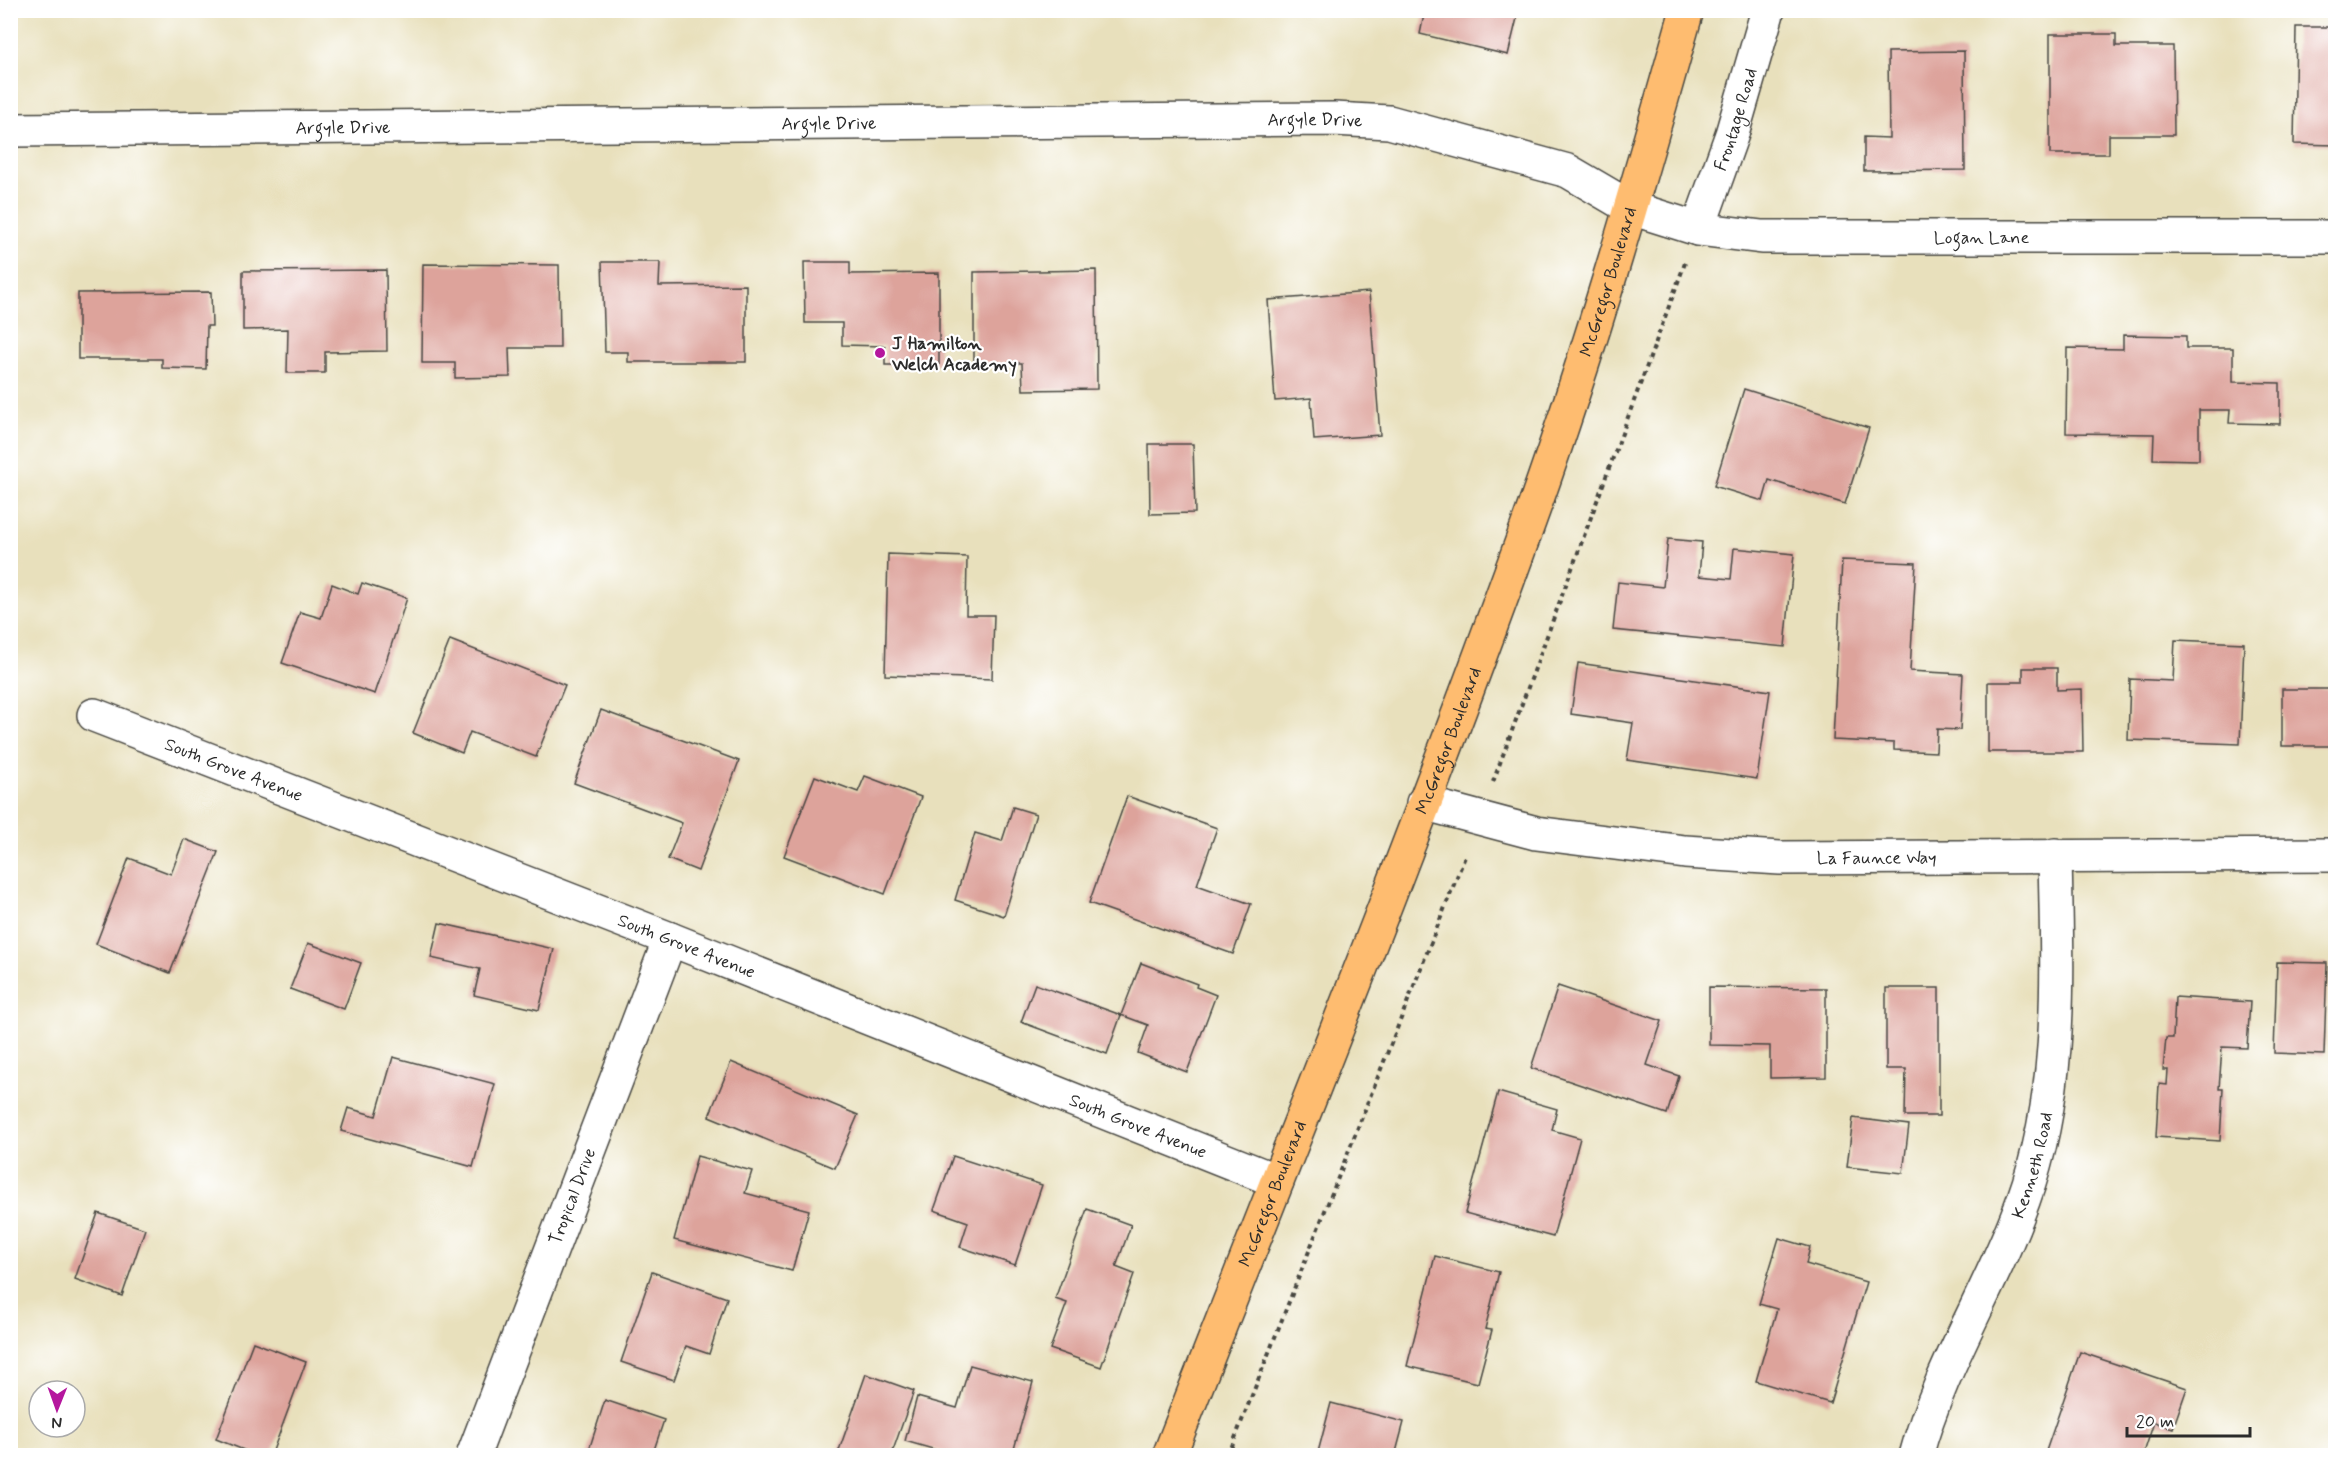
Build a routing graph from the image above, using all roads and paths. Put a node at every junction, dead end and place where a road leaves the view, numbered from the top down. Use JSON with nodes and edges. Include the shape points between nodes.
{"nodes":[{"id":1,"x":1688,"y":10,"type":"edge"},
{"id":2,"x":1768,"y":10,"type":"edge"},
{"id":3,"x":10,"y":130,"type":"edge"},
{"id":4,"x":1631,"y":208,"type":"junction"},
{"id":5,"x":1698,"y":229,"type":"junction"},
{"id":6,"x":2336,"y":237,"type":"edge"},
{"id":7,"x":94,"y":716,"type":"dead end"},
{"id":8,"x":1423,"y":803,"type":"junction"},
{"id":9,"x":2055,"y":855,"type":"junction"},
{"id":10,"x":2336,"y":855,"type":"edge"},
{"id":11,"x":670,"y":939,"type":"junction"},
{"id":12,"x":1277,"y":1180,"type":"junction"},
{"id":13,"x":473,"y":1455,"type":"edge"},
{"id":14,"x":1169,"y":1455,"type":"edge"},
{"id":15,"x":1916,"y":1455,"type":"edge"}],
"edges":[{"from":1,"to":4,"type":"main road","name":"McGregor Boulevard"},
{"from":2,"to":5,"type":"street","name":"Frontage Road","via":[[1732,134]]},
{"from":3,"to":4,"type":"street","name":"Argyle Drive","via":[[1334,118],[1389,122],[1568,171]]},
{"from":4,"to":5,"type":"street","name":"Logan Lane"},
{"from":4,"to":8,"type":"main road","name":"McGregor Boulevard","via":[[1530,519]]},
{"from":5,"to":6,"type":"street","name":"Logan Lane","via":[[1762,237]]},
{"from":7,"to":11,"type":"street","name":"South Grove Avenue"},
{"from":8,"to":9,"type":"street","name":"La Faunce Way","via":[[1536,833],[1685,852],[1780,858]]},
{"from":8,"to":12,"type":"main road","name":"McGregor Boulevard"},
{"from":9,"to":10,"type":"street","name":"La Faunce Way"},
{"from":9,"to":15,"type":"street","name":"Kenneth Road","via":[[2057,1007],[2048,1108],[2023,1201],[1940,1381]]},
{"from":11,"to":12,"type":"street","name":"South Grove Avenue"},
{"from":11,"to":13,"type":"street","name":"Tropical Drive"},
{"from":12,"to":14,"type":"main road","name":"McGregor Boulevard"}]}
